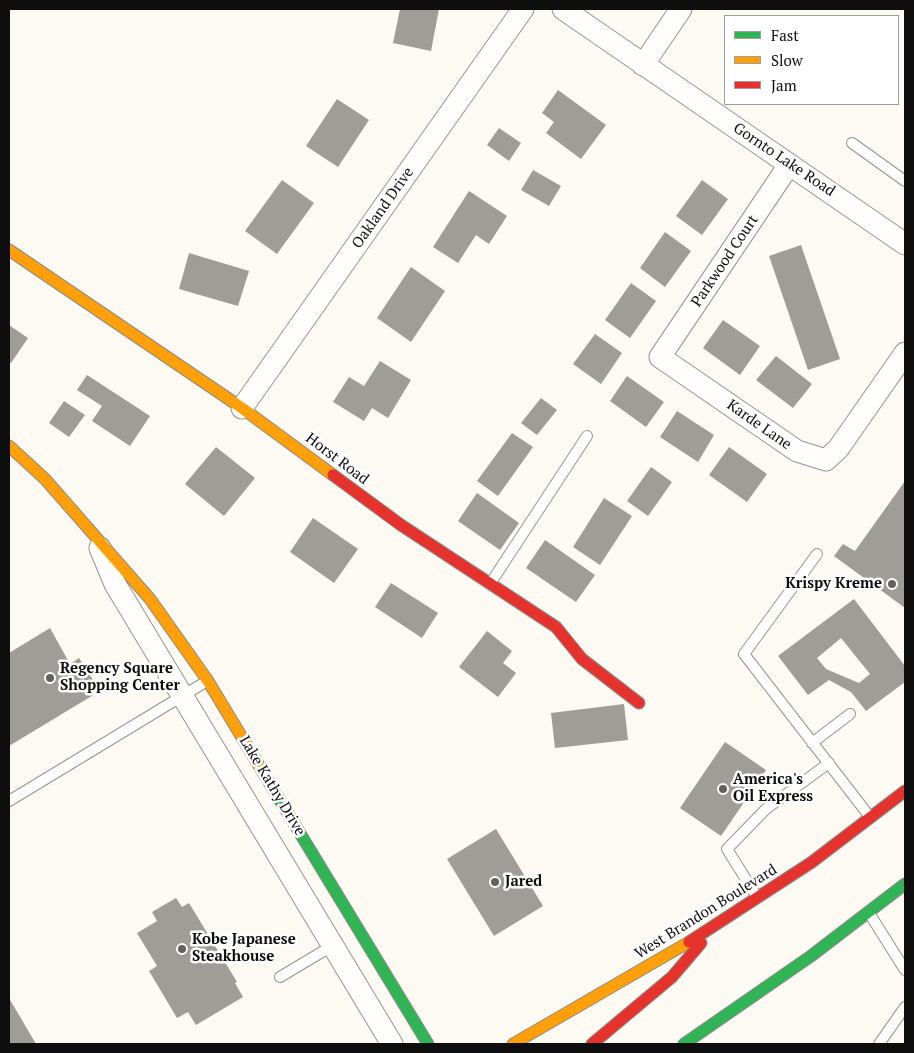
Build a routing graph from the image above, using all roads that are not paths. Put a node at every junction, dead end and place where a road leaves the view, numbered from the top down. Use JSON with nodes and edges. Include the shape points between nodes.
{"nodes":[{"id":1,"x":523,"y":9,"type":"edge"},
{"id":2,"x":563,"y":9,"type":"edge"},
{"id":3,"x":681,"y":9,"type":"edge"},
{"id":4,"x":643,"y":64,"type":"junction"},
{"id":5,"x":852,"y":143,"type":"dead end"},
{"id":6,"x":789,"y":165,"type":"junction"},
{"id":7,"x":905,"y":181,"type":"edge"},
{"id":8,"x":905,"y":244,"type":"edge"},
{"id":9,"x":9,"y":250,"type":"edge"},
{"id":10,"x":905,"y":353,"type":"edge"},
{"id":11,"x":660,"y":356,"type":"joint"},
{"id":12,"x":242,"y":408,"type":"junction"},
{"id":13,"x":587,"y":436,"type":"dead end"},
{"id":14,"x":9,"y":446,"type":"edge"},
{"id":15,"x":97,"y":541,"type":"junction"},
{"id":16,"x":817,"y":554,"type":"dead end"},
{"id":17,"x":490,"y":584,"type":"junction"},
{"id":18,"x":208,"y":681,"type":"junction"},
{"id":19,"x":182,"y":697,"type":"junction"},
{"id":20,"x":639,"y":703,"type":"dead end"},
{"id":21,"x":850,"y":714,"type":"dead end"},
{"id":22,"x":812,"y":743,"type":"junction"},
{"id":23,"x":829,"y":763,"type":"junction"},
{"id":24,"x":905,"y":791,"type":"edge"},
{"id":25,"x":9,"y":801,"type":"edge"},
{"id":26,"x":871,"y":818,"type":"junction"},
{"id":27,"x":905,"y":884,"type":"edge"},
{"id":28,"x":758,"y":898,"type":"junction"},
{"id":29,"x":869,"y":912,"type":"junction"},
{"id":30,"x":716,"y":927,"type":"junction"},
{"id":31,"x":332,"y":946,"type":"junction"},
{"id":32,"x":905,"y":968,"type":"edge"},
{"id":33,"x":280,"y":977,"type":"dead end"},
{"id":34,"x":905,"y":1007,"type":"edge"},
{"id":35,"x":392,"y":1044,"type":"edge"},
{"id":36,"x":428,"y":1044,"type":"edge"},
{"id":37,"x":513,"y":1044,"type":"edge"},
{"id":38,"x":592,"y":1044,"type":"edge"},
{"id":39,"x":684,"y":1044,"type":"edge"},
{"id":40,"x":879,"y":1044,"type":"edge"}],
"edges":[{"from":1,"to":12,"type":"street","name":"Oakland Drive"},
{"from":2,"to":4,"type":"street","name":"Gornto Lake Road"},
{"from":3,"to":4,"type":"street"},
{"from":4,"to":6,"type":"street","name":"Gornto Lake Road"},
{"from":5,"to":7,"type":"lane"},
{"from":6,"to":8,"type":"street","name":"Gornto Lake Road"},
{"from":6,"to":11,"type":"street","name":"Parkwood Court"},
{"from":9,"to":12,"type":"main road","name":"Horst Road"},
{"from":10,"to":11,"type":"street","name":"Karde Lane","via":[[838,449],[826,460],[797,451]]},
{"from":12,"to":17,"type":"main road","name":"Horst Road","via":[[401,526]]},
{"from":13,"to":17,"type":"lane"},
{"from":14,"to":15,"type":"main road","name":"Lake Kathy Drive","via":[[41,473]]},
{"from":15,"to":18,"type":"main road","name":"Lake Kathy Drive","via":[[130,574]]},
{"from":15,"to":19,"type":"street","name":"Lake Kathy Drive","via":[[115,584]]},
{"from":16,"to":22,"type":"lane","via":[[744,654]]},
{"from":17,"to":20,"type":"main road","name":"Horst Road","via":[[556,627],[582,659]]},
{"from":18,"to":19,"type":"lane"},
{"from":18,"to":36,"type":"main road","name":"Lake Kathy Drive"},
{"from":19,"to":25,"type":"lane"},
{"from":19,"to":31,"type":"street","name":"Lake Kathy Drive"},
{"from":21,"to":22,"type":"lane"},
{"from":22,"to":23,"type":"lane"},
{"from":23,"to":26,"type":"lane"},
{"from":23,"to":28,"type":"lane","via":[[766,809],[727,849]]},
{"from":24,"to":26,"type":"main road","name":"West Brandon Boulevard"},
{"from":26,"to":28,"type":"main road","name":"West Brandon Boulevard"},
{"from":27,"to":29,"type":"main road"},
{"from":28,"to":30,"type":"main road","name":"West Brandon Boulevard"},
{"from":29,"to":32,"type":"lane"},
{"from":29,"to":39,"type":"main road"},
{"from":30,"to":37,"type":"main road","name":"West Brandon Boulevard"},
{"from":30,"to":38,"type":"main road","via":[[672,977]]},
{"from":31,"to":33,"type":"lane"},
{"from":31,"to":35,"type":"street","name":"Lake Kathy Drive"},
{"from":34,"to":40,"type":"lane"}]}
